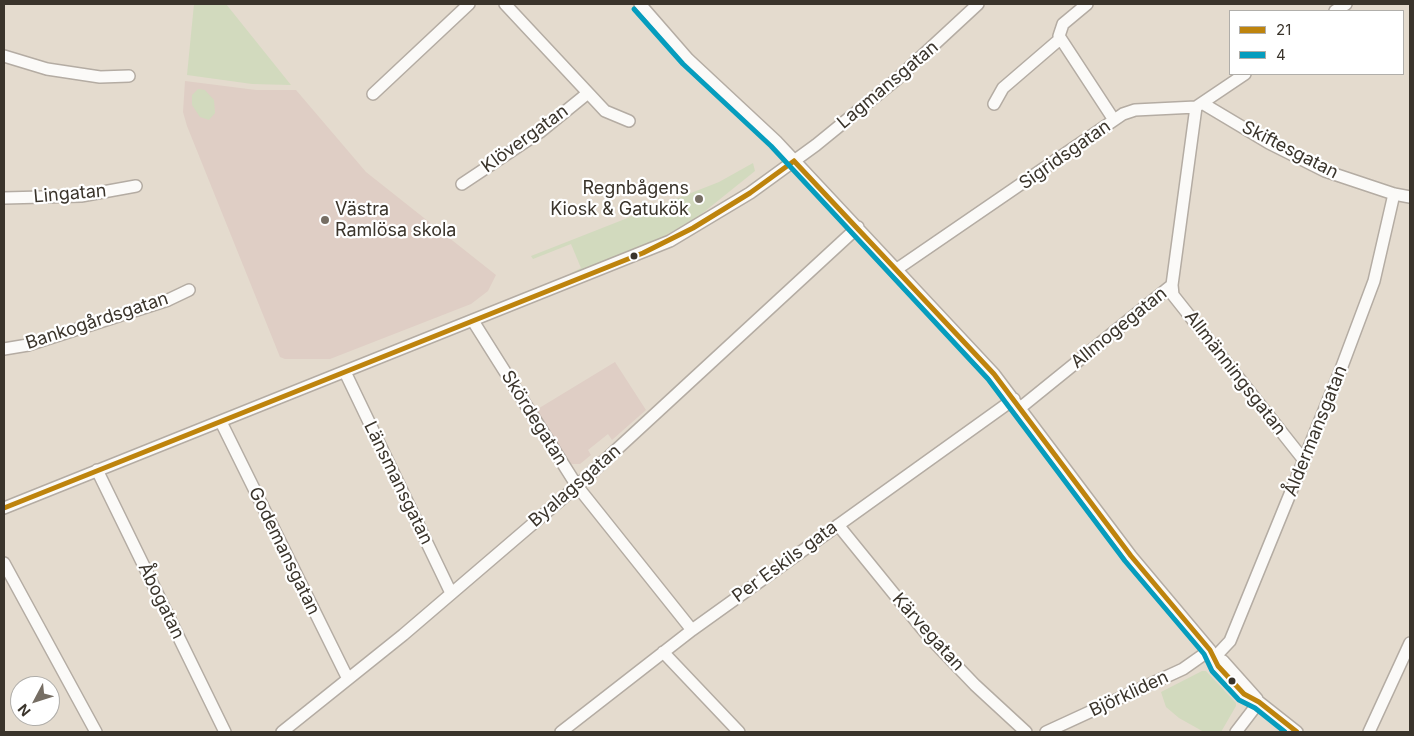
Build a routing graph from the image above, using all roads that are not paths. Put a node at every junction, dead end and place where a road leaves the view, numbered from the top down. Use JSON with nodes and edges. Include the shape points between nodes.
{"nodes":[{"id":1,"x":469,"y":4,"type":"edge"},
{"id":2,"x":505,"y":4,"type":"edge"},
{"id":3,"x":640,"y":4,"type":"edge"},
{"id":4,"x":978,"y":4,"type":"edge"},
{"id":5,"x":1087,"y":4,"type":"edge"},
{"id":6,"x":1060,"y":40,"type":"junction"},
{"id":7,"x":4,"y":56,"type":"edge"},
{"id":8,"x":1244,"y":75,"type":"edge"},
{"id":9,"x":129,"y":76,"type":"dead end"},
{"id":10,"x":588,"y":93,"type":"junction"},
{"id":11,"x":373,"y":94,"type":"dead end"},
{"id":12,"x":994,"y":104,"type":"dead end"},
{"id":13,"x":1199,"y":105,"type":"junction"},
{"id":14,"x":628,"y":120,"type":"dead end"},
{"id":15,"x":1114,"y":120,"type":"junction"},
{"id":16,"x":794,"y":160,"type":"junction"},
{"id":17,"x":462,"y":184,"type":"dead end"},
{"id":18,"x":136,"y":186,"type":"dead end"},
{"id":19,"x":1394,"y":194,"type":"junction"},
{"id":20,"x":1410,"y":197,"type":"edge"},
{"id":21,"x":4,"y":198,"type":"edge"},
{"id":22,"x":858,"y":227,"type":"junction"},
{"id":23,"x":897,"y":269,"type":"junction"},
{"id":24,"x":1172,"y":285,"type":"junction"},
{"id":25,"x":189,"y":290,"type":"dead end"},
{"id":26,"x":473,"y":321,"type":"junction"},
{"id":27,"x":4,"y":349,"type":"edge"},
{"id":28,"x":345,"y":372,"type":"junction"},
{"id":29,"x":1017,"y":403,"type":"junction"},
{"id":30,"x":221,"y":422,"type":"junction"},
{"id":31,"x":1303,"y":459,"type":"junction"},
{"id":32,"x":97,"y":470,"type":"junction"},
{"id":33,"x":577,"y":486,"type":"junction"},
{"id":34,"x":4,"y":508,"type":"edge"},
{"id":35,"x":838,"y":525,"type":"junction"},
{"id":36,"x":4,"y":563,"type":"edge"},
{"id":37,"x":451,"y":593,"type":"junction"},
{"id":38,"x":692,"y":630,"type":"junction"},
{"id":39,"x":1410,"y":643,"type":"edge"},
{"id":40,"x":663,"y":652,"type":"junction"},
{"id":41,"x":1213,"y":654,"type":"junction"},
{"id":42,"x":348,"y":679,"type":"junction"},
{"id":43,"x":1259,"y":702,"type":"junction"},
{"id":44,"x":96,"y":732,"type":"edge"},
{"id":45,"x":225,"y":732,"type":"edge"},
{"id":46,"x":282,"y":732,"type":"edge"},
{"id":47,"x":561,"y":732,"type":"edge"},
{"id":48,"x":739,"y":732,"type":"edge"},
{"id":49,"x":1026,"y":732,"type":"edge"},
{"id":50,"x":1046,"y":732,"type":"edge"},
{"id":51,"x":1236,"y":732,"type":"edge"},
{"id":52,"x":1297,"y":732,"type":"edge"},
{"id":53,"x":1369,"y":732,"type":"edge"}],
"edges":[{"from":1,"to":11,"type":"street"},
{"from":2,"to":10,"type":"street"},
{"from":3,"to":16,"type":"street","via":[[688,59]]},
{"from":4,"to":16,"type":"street","name":"Lagmansgatan","via":[[898,79]]},
{"from":5,"to":6,"type":"street","via":[[1062,24]]},
{"from":6,"to":12,"type":"street","via":[[1003,88]]},
{"from":6,"to":15,"type":"street"},
{"from":7,"to":9,"type":"street","via":[[47,70],[100,77]]},
{"from":8,"to":13,"type":"street"},
{"from":10,"to":14,"type":"street","via":[[605,111]]},
{"from":10,"to":17,"type":"street","name":"Klövergatan","via":[[540,132]]},
{"from":13,"to":15,"type":"street","name":"Sigridsgatan","via":[[1135,110]]},
{"from":13,"to":19,"type":"street","name":"Skiftesgatan","via":[[1325,171]]},
{"from":13,"to":24,"type":"street","name":"Allmogegatan"},
{"from":15,"to":23,"type":"street","name":"Sigridsgatan"},
{"from":16,"to":22,"type":"street"},
{"from":16,"to":26,"type":"street","name":"Lagmansgatan","via":[[750,193],[670,241]]},
{"from":18,"to":21,"type":"street","name":"Lingatan","via":[[81,196]]},
{"from":19,"to":20,"type":"street","name":"Skiftesgatan"},
{"from":19,"to":31,"type":"street","name":"Åldermansgatan","via":[[1374,281],[1342,369]]},
{"from":22,"to":23,"type":"street"},
{"from":22,"to":33,"type":"street","name":"Byalagsgatan"},
{"from":23,"to":29,"type":"street"},
{"from":24,"to":29,"type":"street","name":"Allmogegatan"},
{"from":24,"to":31,"type":"street","name":"Allmänningsgatan","via":[[1174,295]]},
{"from":25,"to":27,"type":"street","name":"Bankogårdsgatan","via":[[168,300],[28,345]]},
{"from":26,"to":28,"type":"street","name":"Lagmansgatan"},
{"from":26,"to":33,"type":"street","name":"Skördegatan"},
{"from":28,"to":30,"type":"street","name":"Lagmansgatan"},
{"from":28,"to":37,"type":"street","name":"Länsmansgatan"},
{"from":29,"to":35,"type":"street","name":"Per Eskils gata"},
{"from":29,"to":41,"type":"street","via":[[1125,549]]},
{"from":30,"to":32,"type":"street","name":"Lagmansgatan"},
{"from":30,"to":42,"type":"street","name":"Godemansgatan"},
{"from":31,"to":41,"type":"street","name":"Åldermansgatan","via":[[1230,641]]},
{"from":32,"to":34,"type":"street","name":"Lagmansgatan"},
{"from":32,"to":45,"type":"street","name":"Åbogatan"},
{"from":33,"to":37,"type":"street","name":"Byalagsgatan"},
{"from":33,"to":38,"type":"street","name":"Skördegatan"},
{"from":35,"to":38,"type":"street","name":"Per Eskils gata"},
{"from":35,"to":49,"type":"street","name":"Kärvegatan","via":[[929,637]]},
{"from":36,"to":44,"type":"street"},
{"from":37,"to":42,"type":"street","name":"Byalagsgatan"},
{"from":38,"to":40,"type":"street","name":"Per Eskils gata"},
{"from":39,"to":53,"type":"street"},
{"from":40,"to":47,"type":"street","name":"Per Eskils gata"},
{"from":40,"to":48,"type":"street"},
{"from":41,"to":43,"type":"street","via":[[1218,666],[1240,690]]},
{"from":41,"to":50,"type":"street","name":"Björkliden"},
{"from":42,"to":46,"type":"street","name":"Byalagsgatan"},
{"from":43,"to":51,"type":"street"},
{"from":43,"to":52,"type":"street"}]}
